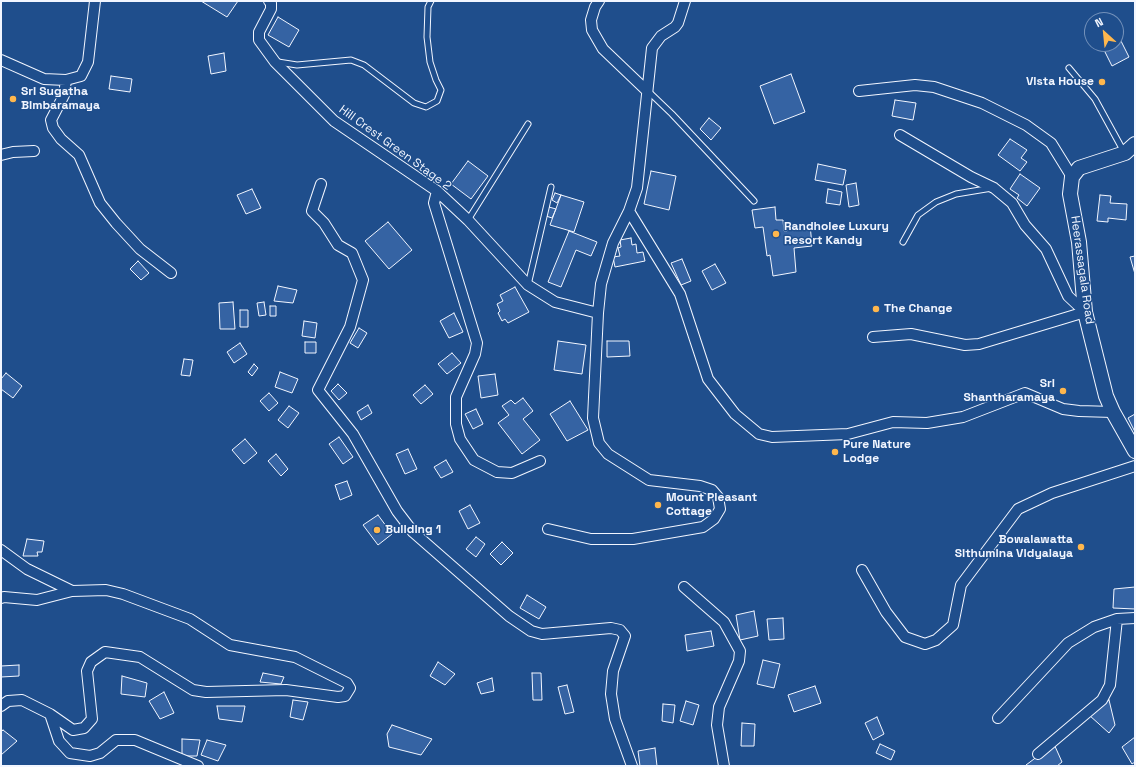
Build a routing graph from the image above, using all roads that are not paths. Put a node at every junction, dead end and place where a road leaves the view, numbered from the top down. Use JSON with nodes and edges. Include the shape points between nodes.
{"nodes":[{"id":1,"x":95,"y":1,"type":"edge"},
{"id":2,"x":269,"y":1,"type":"edge"},
{"id":3,"x":432,"y":1,"type":"edge"},
{"id":4,"x":599,"y":1,"type":"edge"},
{"id":5,"x":685,"y":1,"type":"edge"},
{"id":6,"x":1,"y":60,"type":"edge"},
{"id":7,"x":275,"y":62,"type":"junction"},
{"id":8,"x":1069,"y":68,"type":"dead end"},
{"id":9,"x":66,"y":80,"type":"junction"},
{"id":10,"x":647,"y":91,"type":"junction"},
{"id":11,"x":859,"y":91,"type":"dead end"},
{"id":12,"x":528,"y":124,"type":"dead end"},
{"id":13,"x":900,"y":135,"type":"dead end"},
{"id":14,"x":34,"y":151,"type":"dead end"},
{"id":15,"x":1132,"y":151,"type":"edge"},
{"id":16,"x":1,"y":155,"type":"edge"},
{"id":17,"x":1072,"y":177,"type":"junction"},
{"id":18,"x":321,"y":184,"type":"dead end"},
{"id":19,"x":551,"y":187,"type":"dead end"},
{"id":20,"x":994,"y":188,"type":"junction"},
{"id":21,"x":436,"y":191,"type":"junction"},
{"id":22,"x":754,"y":201,"type":"dead end"},
{"id":23,"x":629,"y":211,"type":"junction"},
{"id":24,"x":468,"y":220,"type":"junction"},
{"id":25,"x":903,"y":242,"type":"dead end"},
{"id":26,"x":171,"y":273,"type":"dead end"},
{"id":27,"x":528,"y":285,"type":"junction"},
{"id":28,"x":1085,"y":312,"type":"junction"},
{"id":29,"x":598,"y":313,"type":"junction"},
{"id":30,"x":873,"y":337,"type":"dead end"},
{"id":31,"x":1113,"y":412,"type":"junction"},
{"id":32,"x":1135,"y":451,"type":"edge"},
{"id":33,"x":540,"y":462,"type":"dead end"},
{"id":34,"x":1135,"y":466,"type":"edge"},
{"id":35,"x":548,"y":529,"type":"dead end"},
{"id":36,"x":1,"y":550,"type":"edge"},
{"id":37,"x":862,"y":570,"type":"dead end"},
{"id":38,"x":684,"y":587,"type":"dead end"},
{"id":39,"x":72,"y":591,"type":"junction"},
{"id":40,"x":1,"y":598,"type":"edge"},
{"id":41,"x":1135,"y":618,"type":"edge"},
{"id":42,"x":1117,"y":619,"type":"junction"},
{"id":43,"x":1,"y":706,"type":"edge"},
{"id":44,"x":50,"y":714,"type":"junction"},
{"id":45,"x":998,"y":718,"type":"dead end"},
{"id":46,"x":1038,"y":754,"type":"dead end"},
{"id":47,"x":198,"y":766,"type":"edge"},
{"id":48,"x":632,"y":766,"type":"edge"},
{"id":49,"x":724,"y":766,"type":"edge"}],
"edges":[{"from":1,"to":9,"type":"street","via":[[88,62],[81,76]]},
{"from":2,"to":7,"type":"street","name":"Hill Crest Green Stage 2","via":[[272,9],[259,32],[259,40]]},
{"from":3,"to":7,"type":"lane","via":[[428,7],[427,37],[430,62],[441,90],[437,101],[426,107],[414,103],[364,65],[351,60],[297,65]]},
{"from":4,"to":10,"type":"street","via":[[591,20],[592,30],[604,49]]},
{"from":5,"to":10,"type":"street","via":[[678,23],[661,36],[652,48]]},
{"from":6,"to":9,"type":"street","via":[[44,79]]},
{"from":7,"to":21,"type":"street","name":"Hill Crest Green Stage 2","via":[[334,121]]},
{"from":8,"to":15,"type":"lane"},
{"from":9,"to":26,"type":"street","via":[[64,95],[51,120],[53,128],[79,155],[100,203],[116,223],[140,249]]},
{"from":10,"to":22,"type":"lane"},
{"from":10,"to":23,"type":"street","via":[[637,188]]},
{"from":11,"to":17,"type":"street","via":[[915,85],[934,87],[982,103],[1026,125],[1051,143]]},
{"from":12,"to":24,"type":"lane"},
{"from":13,"to":20,"type":"street","via":[[972,178]]},
{"from":14,"to":16,"type":"street"},
{"from":15,"to":17,"type":"street","via":[[1079,168]]},
{"from":17,"to":28,"type":"street","name":"Heerassagala Road","via":[[1070,194],[1079,242]]},
{"from":18,"to":48,"type":"street","via":[[312,210],[338,245],[352,253],[363,280],[350,327],[318,390],[353,434],[397,511],[413,532],[509,616],[531,631],[542,634],[612,628],[620,630],[625,636],[613,671],[611,694],[615,718]]},
{"from":19,"to":27,"type":"lane"},
{"from":20,"to":25,"type":"lane","via":[[956,194],[936,202],[918,216]]},
{"from":20,"to":28,"type":"street","via":[[1012,203],[1025,225],[1046,249],[1068,296]]},
{"from":21,"to":24,"type":"street","name":"Hill Crest Green Stage 2"},
{"from":21,"to":33,"type":"street","via":[[434,203],[477,343],[475,354],[456,398],[456,424],[460,439],[474,460],[497,472],[512,473]]},
{"from":23,"to":29,"type":"street","via":[[613,243],[601,284]]},
{"from":23,"to":31,"type":"street","via":[[680,294],[708,379],[736,414],[759,434],[772,437],[848,434],[893,422],[927,423],[963,417],[1025,394],[1063,409]]},
{"from":24,"to":27,"type":"street","name":"Hill Crest Green Stage 2"},
{"from":27,"to":29,"type":"street","name":"Hill Crest Green Stage 2","via":[[555,302]]},
{"from":28,"to":30,"type":"street","via":[[979,344],[965,344],[911,334]]},
{"from":28,"to":31,"type":"street","name":"Heerassagala Road","via":[[1106,396]]},
{"from":29,"to":35,"type":"street","via":[[593,418],[599,443],[608,454],[649,480],[700,486],[712,490],[718,497],[720,509],[714,519],[703,527],[633,539],[591,539]]},
{"from":31,"to":32,"type":"street","name":"Heerassagala Road"},
{"from":34,"to":37,"type":"street","via":[[1052,493],[1018,509],[961,586],[953,625],[936,640],[924,644],[905,636],[886,612]]},
{"from":36,"to":39,"type":"street","via":[[27,569]]},
{"from":38,"to":49,"type":"street","via":[[724,622],[740,651],[739,661],[719,708],[717,725]]},
{"from":39,"to":40,"type":"street","via":[[37,600]]},
{"from":39,"to":44,"type":"street","via":[[106,590],[124,594],[190,619],[230,645],[295,657],[346,683],[350,688],[345,696],[338,697],[286,690],[206,692],[193,690],[140,657],[104,652],[91,662],[87,671],[92,719],[84,728],[73,730]]},
{"from":41,"to":42,"type":"street"},
{"from":42,"to":45,"type":"street","via":[[1094,627],[1068,643]]},
{"from":42,"to":46,"type":"street","via":[[1110,685],[1102,700]]},
{"from":43,"to":44,"type":"street","via":[[8,701],[22,700]]},
{"from":44,"to":47,"type":"street","via":[[59,741],[70,753],[90,756],[100,753],[116,740],[135,740]]}]}
